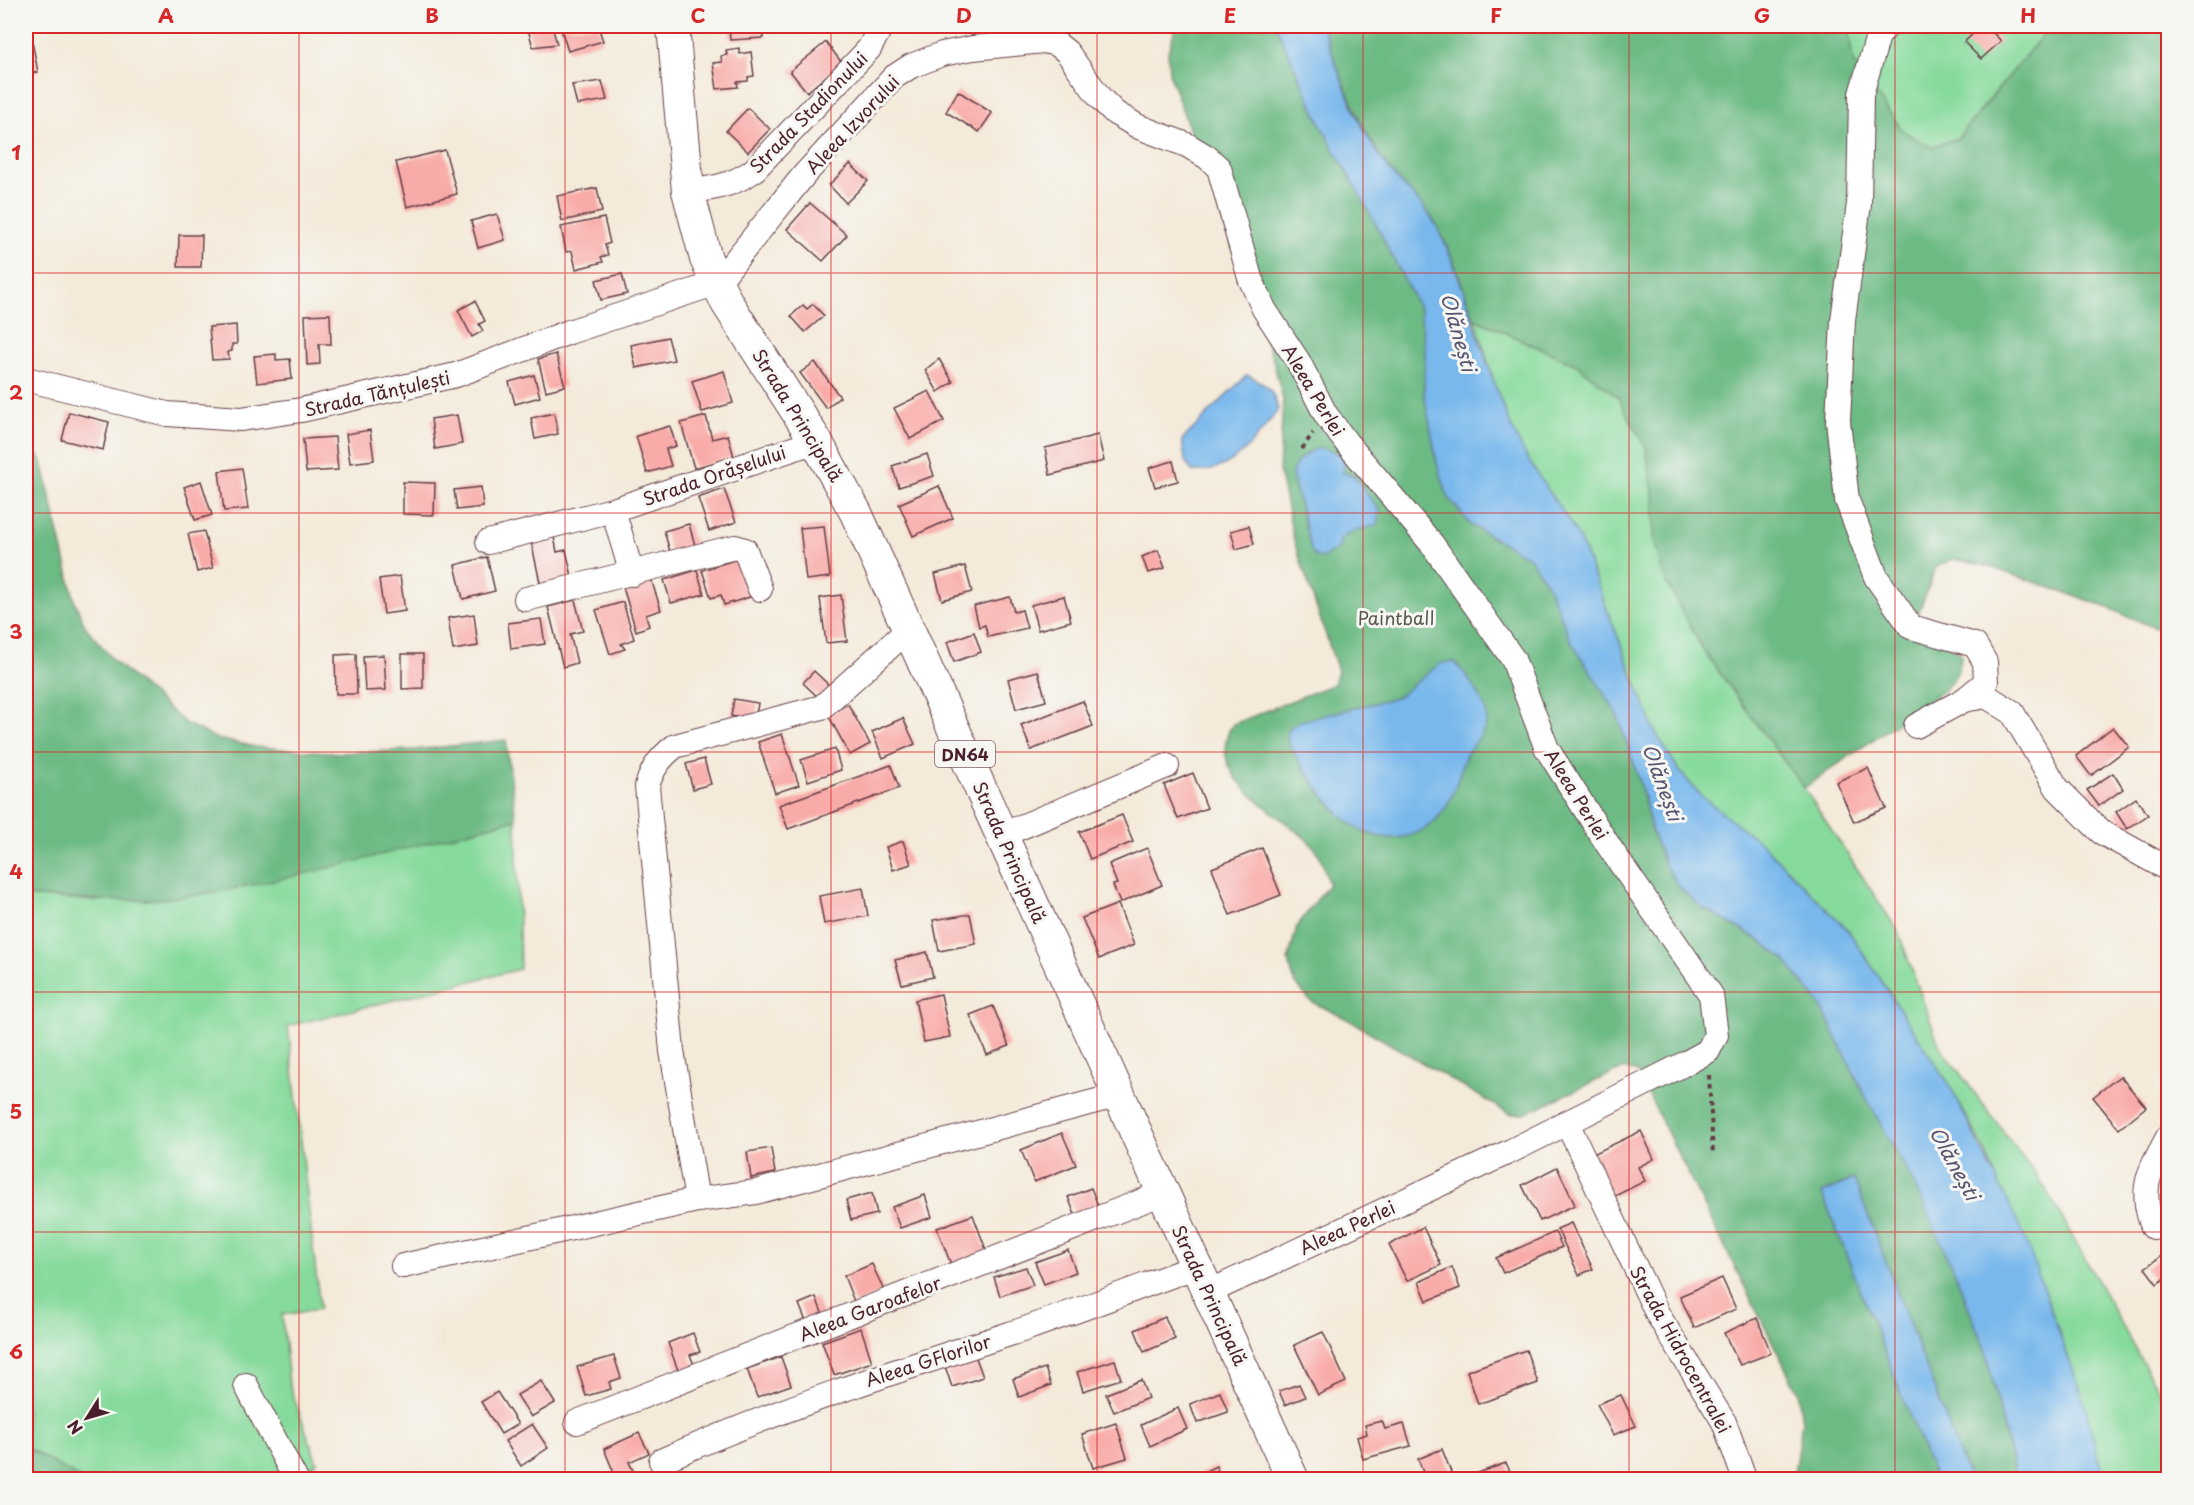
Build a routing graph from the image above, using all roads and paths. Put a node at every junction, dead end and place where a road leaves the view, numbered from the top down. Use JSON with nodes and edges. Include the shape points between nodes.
{"nodes":[{"id":1,"x":673,"y":26,"type":"edge"},
{"id":2,"x":881,"y":26,"type":"edge"},
{"id":3,"x":1887,"y":26,"type":"edge"},
{"id":4,"x":869,"y":49,"type":"junction"},
{"id":5,"x":1067,"y":52,"type":"joint"},
{"id":6,"x":894,"y":77,"type":"junction"},
{"id":7,"x":688,"y":191,"type":"junction"},
{"id":8,"x":717,"y":283,"type":"junction"},
{"id":9,"x":26,"y":379,"type":"edge"},
{"id":10,"x":816,"y":441,"type":"junction"},
{"id":11,"x":613,"y":510,"type":"junction"},
{"id":12,"x":488,"y":542,"type":"dead end"},
{"id":13,"x":632,"y":574,"type":"junction"},
{"id":14,"x":760,"y":589,"type":"dead end"},
{"id":15,"x":526,"y":599,"type":"dead end"},
{"id":16,"x":909,"y":629,"type":"junction"},
{"id":17,"x":1964,"y":700,"type":"junction"},
{"id":18,"x":1916,"y":726,"type":"dead end"},
{"id":19,"x":1167,"y":766,"type":"dead end"},
{"id":20,"x":1002,"y":835,"type":"junction"},
{"id":21,"x":2169,"y":869,"type":"edge"},
{"id":22,"x":1708,"y":1051,"type":"junction"},
{"id":23,"x":1119,"y":1095,"type":"junction"},
{"id":24,"x":1567,"y":1123,"type":"junction"},
{"id":25,"x":2169,"y":1137,"type":"edge"},
{"id":26,"x":1713,"y":1155,"type":"dead end"},
{"id":27,"x":1163,"y":1193,"type":"junction"},
{"id":28,"x":697,"y":1200,"type":"junction"},
{"id":29,"x":2153,"y":1227,"type":"dead end"},
{"id":30,"x":404,"y":1266,"type":"dead end"},
{"id":31,"x":1203,"y":1279,"type":"junction"},
{"id":32,"x":246,"y":1385,"type":"dead end"},
{"id":33,"x":576,"y":1422,"type":"dead end"},
{"id":34,"x":661,"y":1461,"type":"dead end"},
{"id":35,"x":296,"y":1479,"type":"edge"},
{"id":36,"x":1293,"y":1479,"type":"edge"},
{"id":37,"x":1744,"y":1479,"type":"edge"}],
"edges":[{"from":1,"to":7,"type":"main road","name":"Strada Principală","number":"DN64"},
{"from":2,"to":4,"type":"street","name":"Strada Stadionului"},
{"from":3,"to":17,"type":"street","via":[[1878,36],[1862,94],[1859,204],[1843,320],[1838,421],[1847,500],[1876,577],[1911,627],[1975,645],[1985,662],[1986,682]]},
{"from":4,"to":6,"type":"street"},
{"from":4,"to":7,"type":"street","name":"Strada Stadionului","via":[[753,171],[718,188]]},
{"from":5,"to":6,"type":"street","name":"Aleea Izvorului","via":[[1044,41],[973,48],[942,54]]},
{"from":5,"to":22,"type":"street","name":"Aleea Perlei","via":[[1115,113],[1138,127],[1187,145],[1219,168],[1250,278],[1326,415],[1432,544],[1513,659],[1547,749],[1711,995],[1716,1035]]},
{"from":6,"to":8,"type":"street","name":"Aleea Izvorului","via":[[804,175]]},
{"from":7,"to":8,"type":"main road","name":"Strada Principală","number":"DN64","via":[[698,236]]},
{"from":8,"to":9,"type":"street","name":"Strada Tănțulești","via":[[456,375],[301,410],[241,419],[167,414]]},
{"from":8,"to":10,"type":"main road","name":"Strada Principală","number":"DN64"},
{"from":10,"to":11,"type":"street","name":"Strada Orășelului"},
{"from":10,"to":16,"type":"main road","name":"Strada Principală","number":"DN64","via":[[856,513]]},
{"from":11,"to":12,"type":"street","name":"Strada Orășelului"},
{"from":11,"to":13,"type":"street"},
{"from":13,"to":14,"type":"street","via":[[740,547],[750,560]]},
{"from":13,"to":15,"type":"street"},
{"from":16,"to":20,"type":"main road","name":"Strada Principală","number":"DN64"},
{"from":16,"to":28,"type":"street","via":[[822,707],[675,746],[652,769],[647,786],[671,1040]]},
{"from":17,"to":18,"type":"street"},
{"from":17,"to":21,"type":"street","via":[[1986,696],[2012,712],[2057,788],[2101,832]]},
{"from":19,"to":20,"type":"street"},
{"from":20,"to":23,"type":"main road","name":"Strada Principală","number":"DN64"},
{"from":22,"to":24,"type":"street","name":"Aleea Perlei"},
{"from":22,"to":26,"type":"path"},
{"from":23,"to":27,"type":"main road","name":"Strada Principală","number":"DN64"},
{"from":23,"to":28,"type":"street","via":[[756,1192]]},
{"from":24,"to":31,"type":"street","name":"Aleea Perlei"},
{"from":24,"to":37,"type":"street","name":"Strada Hidrocentralei","via":[[1658,1315],[1724,1422]]},
{"from":25,"to":29,"type":"street","via":[[2147,1178],[2144,1195]]},
{"from":27,"to":31,"type":"main road","name":"Strada Principală","number":"DN64"},
{"from":27,"to":33,"type":"street","name":"Aleea Garoafelor"},
{"from":28,"to":30,"type":"street"},
{"from":31,"to":34,"type":"street","name":"Aleea GFlorilor","via":[[908,1365],[740,1425]]},
{"from":31,"to":36,"type":"main road","name":"Strada Principală","number":"DN64"},
{"from":32,"to":35,"type":"street"}]}
